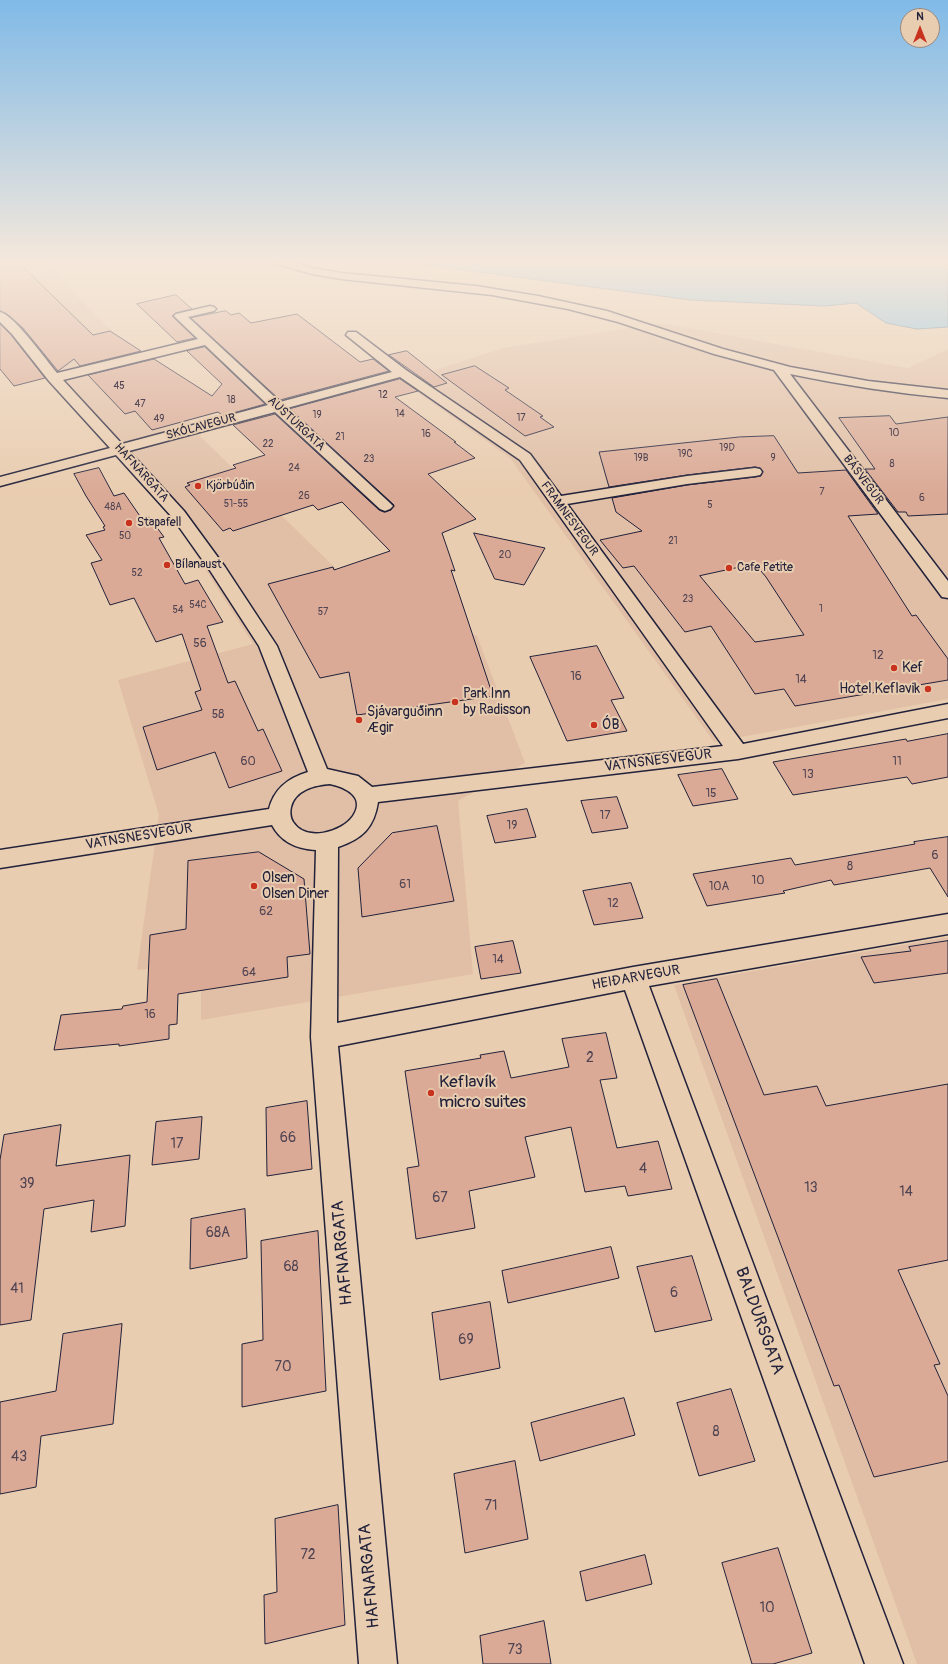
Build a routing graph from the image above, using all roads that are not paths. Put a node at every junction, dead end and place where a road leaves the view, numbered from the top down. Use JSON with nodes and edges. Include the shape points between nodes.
{"nodes":[{"id":1,"x":22,"y":339,"type":"edge"},
{"id":2,"x":204,"y":339,"type":"edge"},
{"id":3,"x":358,"y":339,"type":"edge"},
{"id":4,"x":683,"y":339,"type":"edge"},
{"id":5,"x":207,"y":341,"type":"junction"},
{"id":6,"x":779,"y":368,"type":"junction"},
{"id":7,"x":402,"y":373,"type":"junction"},
{"id":8,"x":54,"y":378,"type":"junction"},
{"id":9,"x":948,"y":394,"type":"edge"},
{"id":10,"x":277,"y":407,"type":"junction"},
{"id":11,"x":119,"y":449,"type":"junction"},
{"id":12,"x":755,"y":472,"type":"dead end"},
{"id":13,"x":0,"y":482,"type":"edge"},
{"id":14,"x":558,"y":501,"type":"junction"},
{"id":15,"x":385,"y":506,"type":"dead end"},
{"id":16,"x":948,"y":593,"type":"edge"},
{"id":17,"x":948,"y":711,"type":"edge"},
{"id":18,"x":738,"y":752,"type":"junction"},
{"id":19,"x":320,"y":777,"type":"junction"},
{"id":20,"x":366,"y":796,"type":"junction"},
{"id":21,"x":279,"y":816,"type":"junction"},
{"id":22,"x":326,"y":842,"type":"junction"},
{"id":23,"x":0,"y":859,"type":"edge"},
{"id":24,"x":948,"y":924,"type":"edge"},
{"id":25,"x":633,"y":978,"type":"junction"},
{"id":26,"x":324,"y":1037,"type":"junction"},
{"id":27,"x":378,"y":1664,"type":"edge"},
{"id":28,"x":884,"y":1664,"type":"edge"}],
"edges":[{"from":1,"to":8,"type":"street","name":"HAFNARGATA"},
{"from":2,"to":5,"type":"street","name":"AUSTURGATA"},
{"from":3,"to":7,"type":"street","name":"FRAMNESVEGUR"},
{"from":4,"to":6,"type":"street","via":[[736,357]]},
{"from":5,"to":8,"type":"street"},
{"from":5,"to":10,"type":"street","name":"AUSTURGATA"},
{"from":6,"to":9,"type":"street","via":[[877,386]]},
{"from":6,"to":16,"type":"street","name":"BÁSVEGUR"},
{"from":7,"to":10,"type":"street","name":"SKÓLAVEGUR"},
{"from":7,"to":14,"type":"street","name":"FRAMNESVEGUR","via":[[525,457]]},
{"from":8,"to":11,"type":"street","name":"HAFNARGATA"},
{"from":10,"to":11,"type":"street","name":"SKÓLAVEGUR"},
{"from":10,"to":15,"type":"street","name":"AUSTURGATA"},
{"from":11,"to":13,"type":"street","name":"SKÓLAVEGUR"},
{"from":11,"to":19,"type":"street","name":"HAFNARGATA","via":[[178,514],[268,646]]},
{"from":12,"to":14,"type":"street"},
{"from":14,"to":18,"type":"street","name":"FRAMNESVEGUR"},
{"from":17,"to":18,"type":"street","name":"VATNSNESVEGUR"},
{"from":18,"to":20,"type":"street","name":"VATNSNESVEGUR"},
{"from":19,"to":20,"type":"street","via":[[340,777],[348,780],[362,789]]},
{"from":19,"to":21,"type":"street","via":[[295,786],[285,795],[280,805]]},
{"from":20,"to":22,"type":"street","via":[[367,812],[360,824],[348,835]]},
{"from":21,"to":22,"type":"street","via":[[281,824],[294,836],[315,842]]},
{"from":21,"to":23,"type":"street","name":"VATNSNESVEGUR"},
{"from":22,"to":26,"type":"street","name":"HAFNARGATA"},
{"from":24,"to":25,"type":"street","name":"HEIÐARVEGUR"},
{"from":25,"to":26,"type":"street","name":"HEIÐARVEGUR"},
{"from":25,"to":28,"type":"street","name":"BALDURSGATA"},
{"from":26,"to":27,"type":"street","name":"HAFNARGATA"}]}
